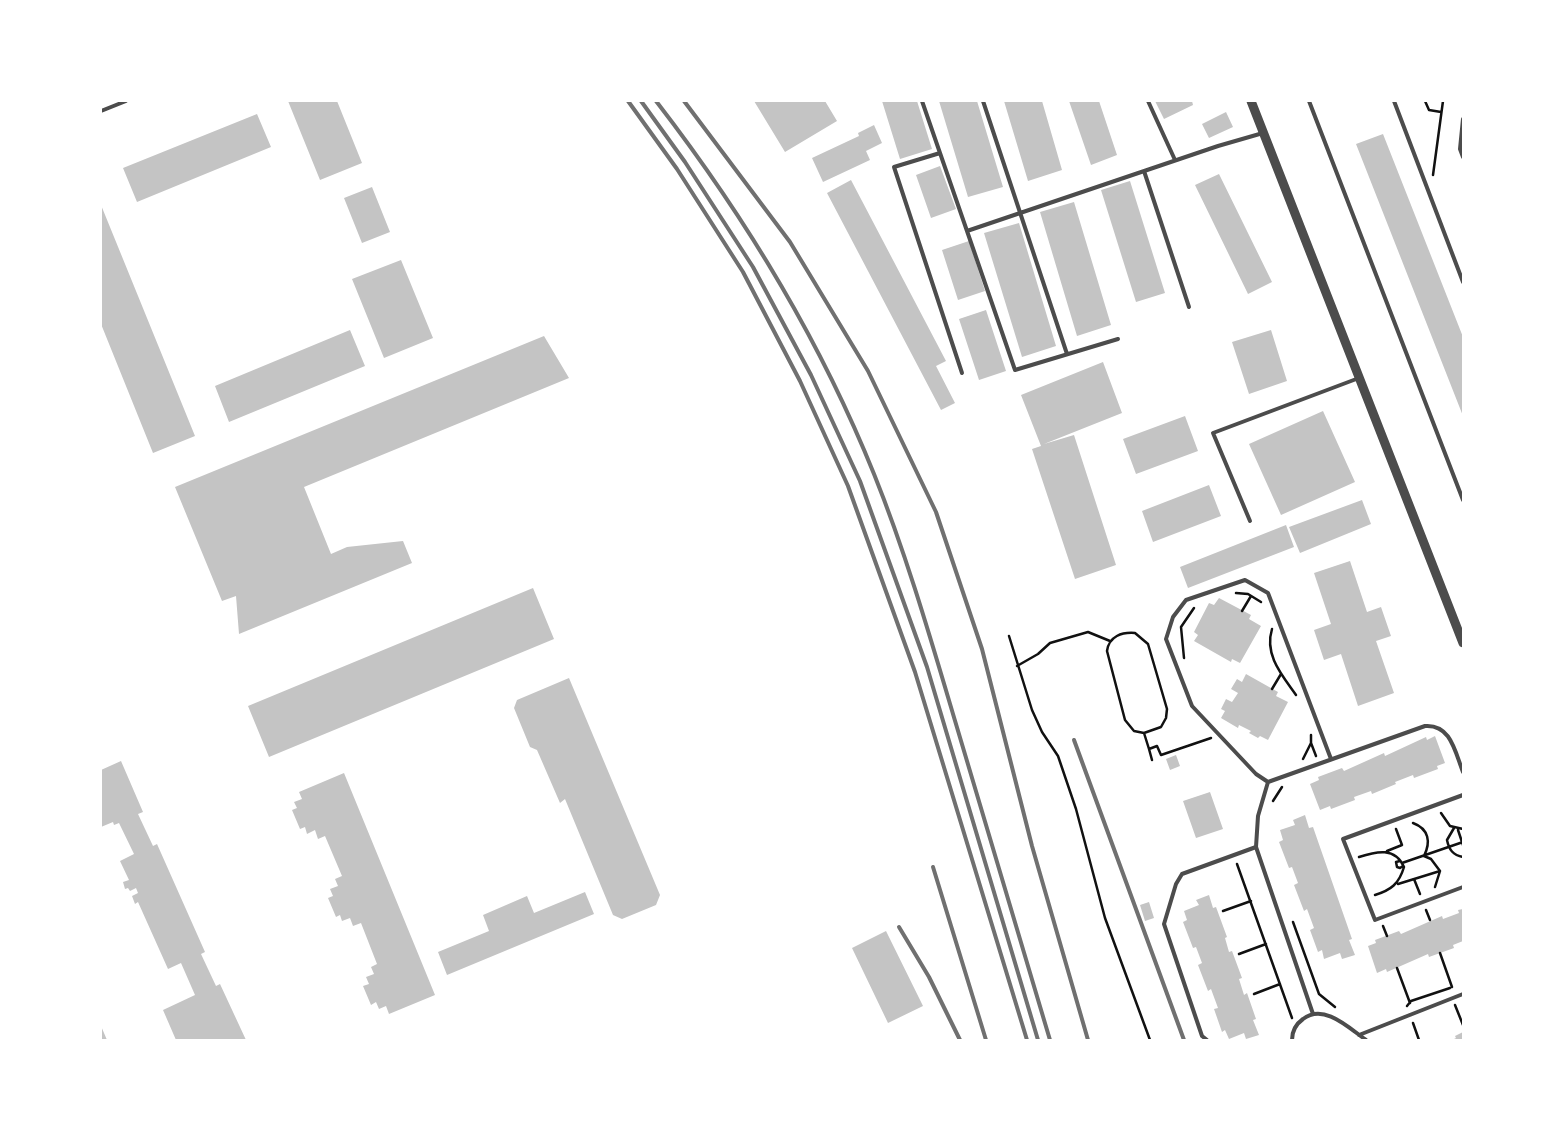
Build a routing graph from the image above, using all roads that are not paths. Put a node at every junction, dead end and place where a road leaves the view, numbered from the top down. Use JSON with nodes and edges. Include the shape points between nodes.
{"nodes":[{"id":1,"x":126,"y":101,"type":"edge"},
{"id":2,"x":922,"y":101,"type":"edge"},
{"id":3,"x":983,"y":101,"type":"edge"},
{"id":4,"x":1148,"y":101,"type":"edge"},
{"id":5,"x":1251,"y":101,"type":"edge"},
{"id":6,"x":1309,"y":101,"type":"edge"},
{"id":7,"x":1394,"y":101,"type":"edge"},
{"id":8,"x":101,"y":111,"type":"edge"},
{"id":9,"x":1463,"y":119,"type":"edge"},
{"id":10,"x":1263,"y":133,"type":"junction"},
{"id":11,"x":1461,"y":149,"type":"edge"},
{"id":12,"x":940,"y":153,"type":"junction"},
{"id":13,"x":1463,"y":157,"type":"edge"},
{"id":14,"x":1175,"y":160,"type":"junction"},
{"id":15,"x":1144,"y":171,"type":"junction"},
{"id":16,"x":1022,"y":212,"type":"junction"},
{"id":17,"x":967,"y":231,"type":"junction"},
{"id":18,"x":1463,"y":282,"type":"edge"},
{"id":19,"x":1189,"y":307,"type":"dead end"},
{"id":20,"x":1118,"y":339,"type":"dead end"},
{"id":21,"x":1067,"y":354,"type":"junction"},
{"id":22,"x":962,"y":373,"type":"dead end"},
{"id":23,"x":1360,"y":378,"type":"junction"},
{"id":24,"x":1463,"y":500,"type":"edge"},
{"id":25,"x":1250,"y":521,"type":"dead end"},
{"id":26,"x":1463,"y":642,"type":"edge"},
{"id":27,"x":1331,"y":759,"type":"junction"},
{"id":28,"x":1463,"y":772,"type":"edge"},
{"id":29,"x":1268,"y":782,"type":"junction"},
{"id":30,"x":1463,"y":795,"type":"edge"},
{"id":31,"x":1256,"y":847,"type":"junction"},
{"id":32,"x":1463,"y":887,"type":"edge"},
{"id":33,"x":1463,"y":994,"type":"edge"},
{"id":34,"x":1313,"y":1014,"type":"junction"},
{"id":35,"x":1359,"y":1035,"type":"junction"},
{"id":36,"x":1207,"y":1040,"type":"edge"},
{"id":37,"x":1292,"y":1040,"type":"edge"},
{"id":38,"x":1366,"y":1040,"type":"edge"}],
"edges":[{"from":1,"to":8,"type":"lane"},
{"from":2,"to":12,"type":"lane"},
{"from":3,"to":16,"type":"lane"},
{"from":4,"to":14,"type":"lane"},
{"from":5,"to":10,"type":"street"},
{"from":6,"to":24,"type":"lane"},
{"from":7,"to":18,"type":"lane"},
{"from":9,"to":11,"type":"lane"},
{"from":10,"to":14,"type":"lane"},
{"from":10,"to":23,"type":"street"},
{"from":11,"to":13,"type":"lane"},
{"from":12,"to":17,"type":"lane"},
{"from":12,"to":22,"type":"lane","via":[[894,167]]},
{"from":14,"to":15,"type":"lane"},
{"from":15,"to":16,"type":"lane"},
{"from":15,"to":19,"type":"lane"},
{"from":16,"to":17,"type":"lane"},
{"from":16,"to":21,"type":"lane"},
{"from":17,"to":21,"type":"lane","via":[[1015,370]]},
{"from":20,"to":21,"type":"lane"},
{"from":23,"to":25,"type":"lane","via":[[1213,433]]},
{"from":23,"to":26,"type":"street"},
{"from":27,"to":28,"type":"lane","via":[[1433,726],[1450,736]]},
{"from":27,"to":29,"type":"lane"},
{"from":27,"to":29,"type":"lane","via":[[1268,593],[1245,580],[1186,600],[1172,617],[1166,639],[1192,706],[1256,774]]},
{"from":29,"to":31,"type":"lane","via":[[1258,816]]},
{"from":30,"to":32,"type":"lane","via":[[1343,839],[1375,920]]},
{"from":31,"to":34,"type":"lane"},
{"from":31,"to":36,"type":"lane","via":[[1182,874],[1164,924],[1202,1036]]},
{"from":33,"to":35,"type":"lane"},
{"from":34,"to":35,"type":"lane","via":[[1329,1015]]},
{"from":34,"to":37,"type":"lane","via":[[1299,1021]]},
{"from":35,"to":38,"type":"lane"}]}
